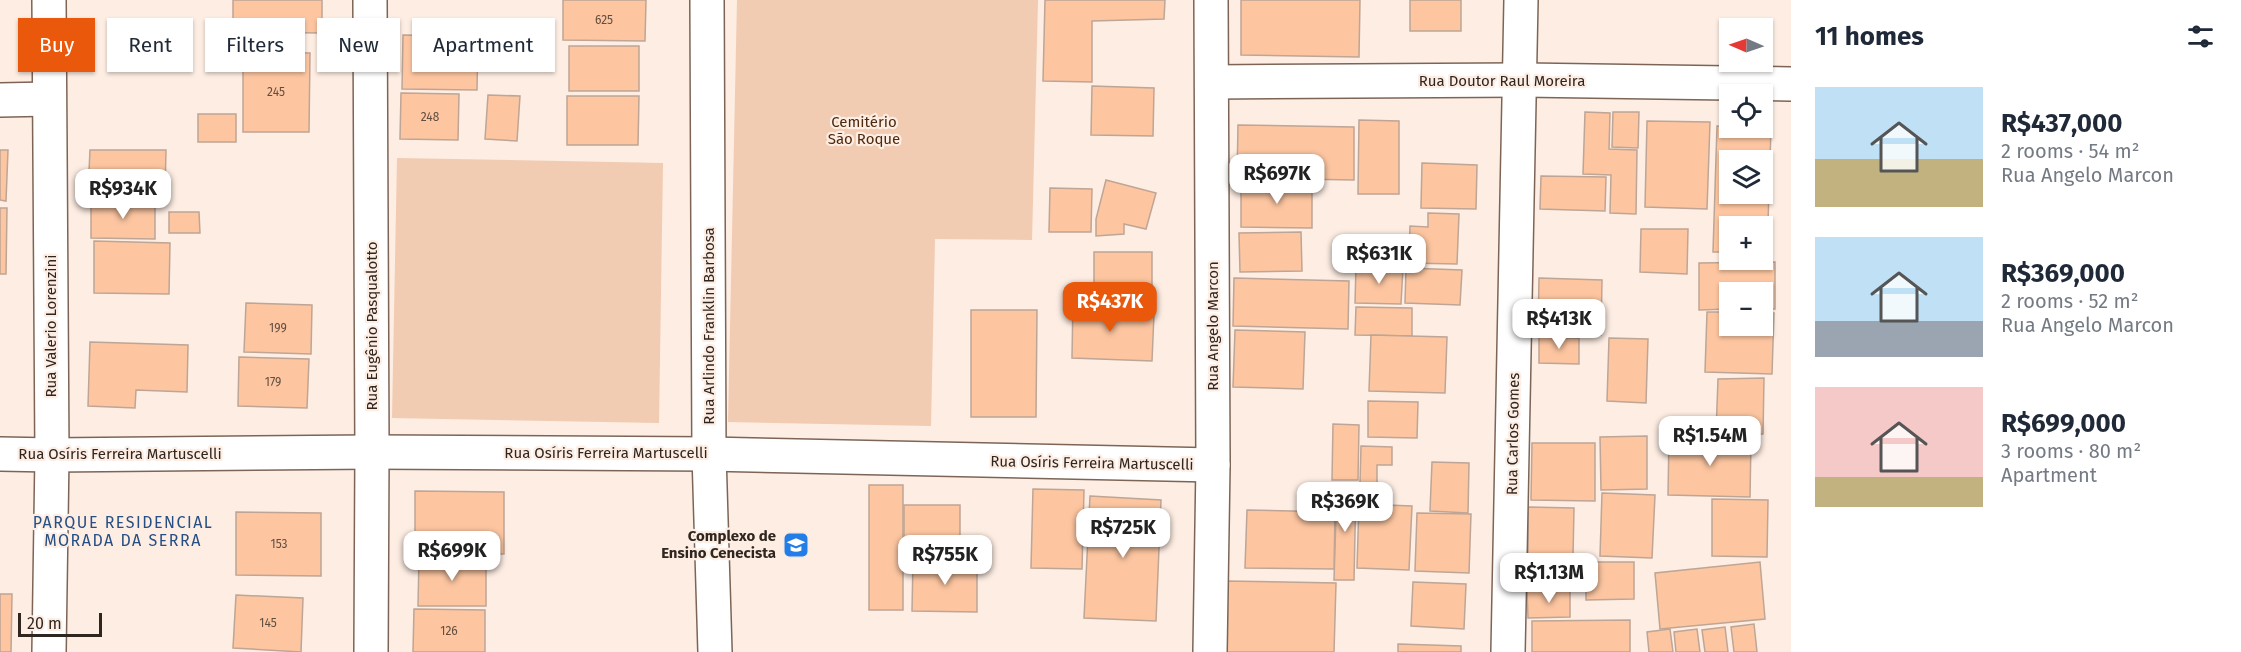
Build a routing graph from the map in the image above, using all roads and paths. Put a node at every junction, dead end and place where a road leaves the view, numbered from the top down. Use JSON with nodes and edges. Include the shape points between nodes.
{"nodes":[{"id":1,"x":49,"y":0,"type":"edge"},
{"id":2,"x":370,"y":0,"type":"edge"},
{"id":3,"x":708,"y":0,"type":"edge"},
{"id":4,"x":1211,"y":0,"type":"edge"},
{"id":5,"x":1521,"y":0,"type":"edge"},
{"id":6,"x":1521,"y":80,"type":"junction"},
{"id":7,"x":1212,"y":82,"type":"junction"},
{"id":8,"x":1791,"y":84,"type":"edge"},
{"id":9,"x":49,"y":99,"type":"junction"},
{"id":10,"x":0,"y":100,"type":"edge"},
{"id":11,"x":372,"y":452,"type":"junction"},
{"id":12,"x":0,"y":454,"type":"edge"},
{"id":13,"x":709,"y":454,"type":"junction"},
{"id":14,"x":52,"y":455,"type":"junction"},
{"id":15,"x":1213,"y":465,"type":"junction"},
{"id":16,"x":49,"y":652,"type":"edge"},
{"id":17,"x":371,"y":652,"type":"edge"},
{"id":18,"x":715,"y":652,"type":"edge"},
{"id":19,"x":1210,"y":652,"type":"edge"},
{"id":20,"x":1508,"y":652,"type":"edge"}],
"edges":[{"from":1,"to":9,"type":"street","name":"Rua Valerio Lorenzini"},
{"from":2,"to":11,"type":"street","name":"Rua Eugênio Pasqualotto"},
{"from":3,"to":13,"type":"street","name":"Rua Arlindo Franklin Barbosa"},
{"from":4,"to":7,"type":"street","name":"Rua Angelo Marcon"},
{"from":5,"to":6,"type":"street","name":"Rua Carlos Gomes"},
{"from":6,"to":7,"type":"street","name":"Rua Doutor Raul Moreira"},
{"from":6,"to":8,"type":"street","name":"Rua Doutor Raul Moreira"},
{"from":6,"to":20,"type":"street","name":"Rua Carlos Gomes"},
{"from":7,"to":15,"type":"street","name":"Rua Angelo Marcon"},
{"from":9,"to":10,"type":"street"},
{"from":9,"to":14,"type":"street","name":"Rua Valerio Lorenzini"},
{"from":11,"to":13,"type":"street","name":"Rua Osíris Ferreira Martuscelli"},
{"from":11,"to":14,"type":"street","name":"Rua Osíris Ferreira Martuscelli"},
{"from":11,"to":17,"type":"street","name":"Rua Eugênio Pasqualotto"},
{"from":12,"to":14,"type":"street","name":"Rua Osíris Ferreira Martuscelli"},
{"from":13,"to":15,"type":"street","name":"Rua Osíris Ferreira Martuscelli"},
{"from":13,"to":18,"type":"street","name":"Rua Arlindo Franklin Barbosa"},
{"from":14,"to":16,"type":"street","name":"Rua Valerio Lorenzini"},
{"from":15,"to":19,"type":"street","name":"Rua Angelo Marcon"}]}
